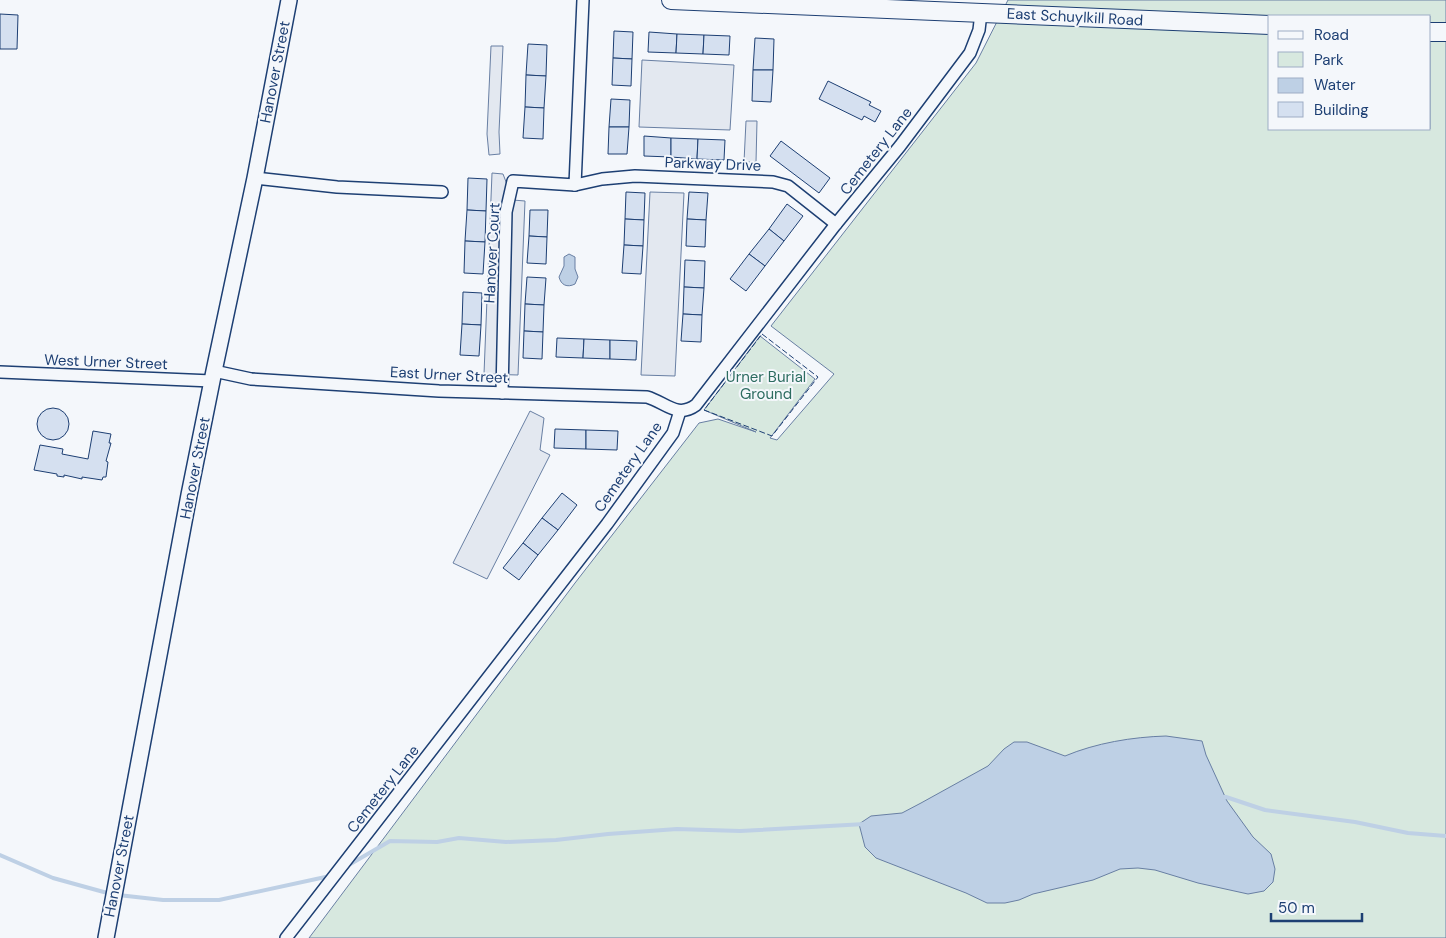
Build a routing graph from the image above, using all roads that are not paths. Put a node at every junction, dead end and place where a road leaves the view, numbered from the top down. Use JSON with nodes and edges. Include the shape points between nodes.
{"nodes":[{"id":1,"x":289,"y":0,"type":"edge"},
{"id":2,"x":583,"y":0,"type":"edge"},
{"id":3,"x":670,"y":0,"type":"edge"},
{"id":4,"x":981,"y":13,"type":"junction"},
{"id":5,"x":1268,"y":25,"type":"edge"},
{"id":6,"x":1431,"y":32,"type":"edge"},
{"id":7,"x":1446,"y":32,"type":"edge"},
{"id":8,"x":255,"y":178,"type":"junction"},
{"id":9,"x":575,"y":185,"type":"junction"},
{"id":10,"x":442,"y":192,"type":"dead end"},
{"id":11,"x":836,"y":224,"type":"junction"},
{"id":12,"x":0,"y":372,"type":"edge"},
{"id":13,"x":212,"y":376,"type":"junction"},
{"id":14,"x":502,"y":393,"type":"junction"},
{"id":15,"x":680,"y":411,"type":"junction"},
{"id":16,"x":106,"y":938,"type":"edge"},
{"id":17,"x":286,"y":938,"type":"edge"}],
"edges":[{"from":1,"to":8,"type":"main road","name":"Hanover Street"},
{"from":2,"to":9,"type":"street"},
{"from":3,"to":4,"type":"main road","name":"East Schuylkill Road"},
{"from":4,"to":5,"type":"main road","name":"East Schuylkill Road"},
{"from":4,"to":11,"type":"street","name":"Cemetery Lane","via":[[979,30],[970,53]]},
{"from":6,"to":7,"type":"main road"},
{"from":8,"to":10,"type":"street","via":[[338,187]]},
{"from":8,"to":13,"type":"main road","name":"Hanover Street"},
{"from":9,"to":11,"type":"street","name":"Parkway Drive","via":[[635,176],[773,182],[788,186]]},
{"from":9,"to":14,"type":"street","name":"Hanover Court","via":[[513,181],[506,212]]},
{"from":11,"to":15,"type":"street","name":"Cemetery Lane","via":[[696,405],[690,410]]},
{"from":12,"to":13,"type":"street","name":"West Urner Street"},
{"from":13,"to":14,"type":"street","name":"East Urner Street"},
{"from":13,"to":16,"type":"main road","name":"Hanover Street"},
{"from":14,"to":15,"type":"street","name":"East Urner Street","via":[[647,397]]},
{"from":15,"to":17,"type":"street","name":"Cemetery Lane","via":[[673,433],[607,524]]}]}
